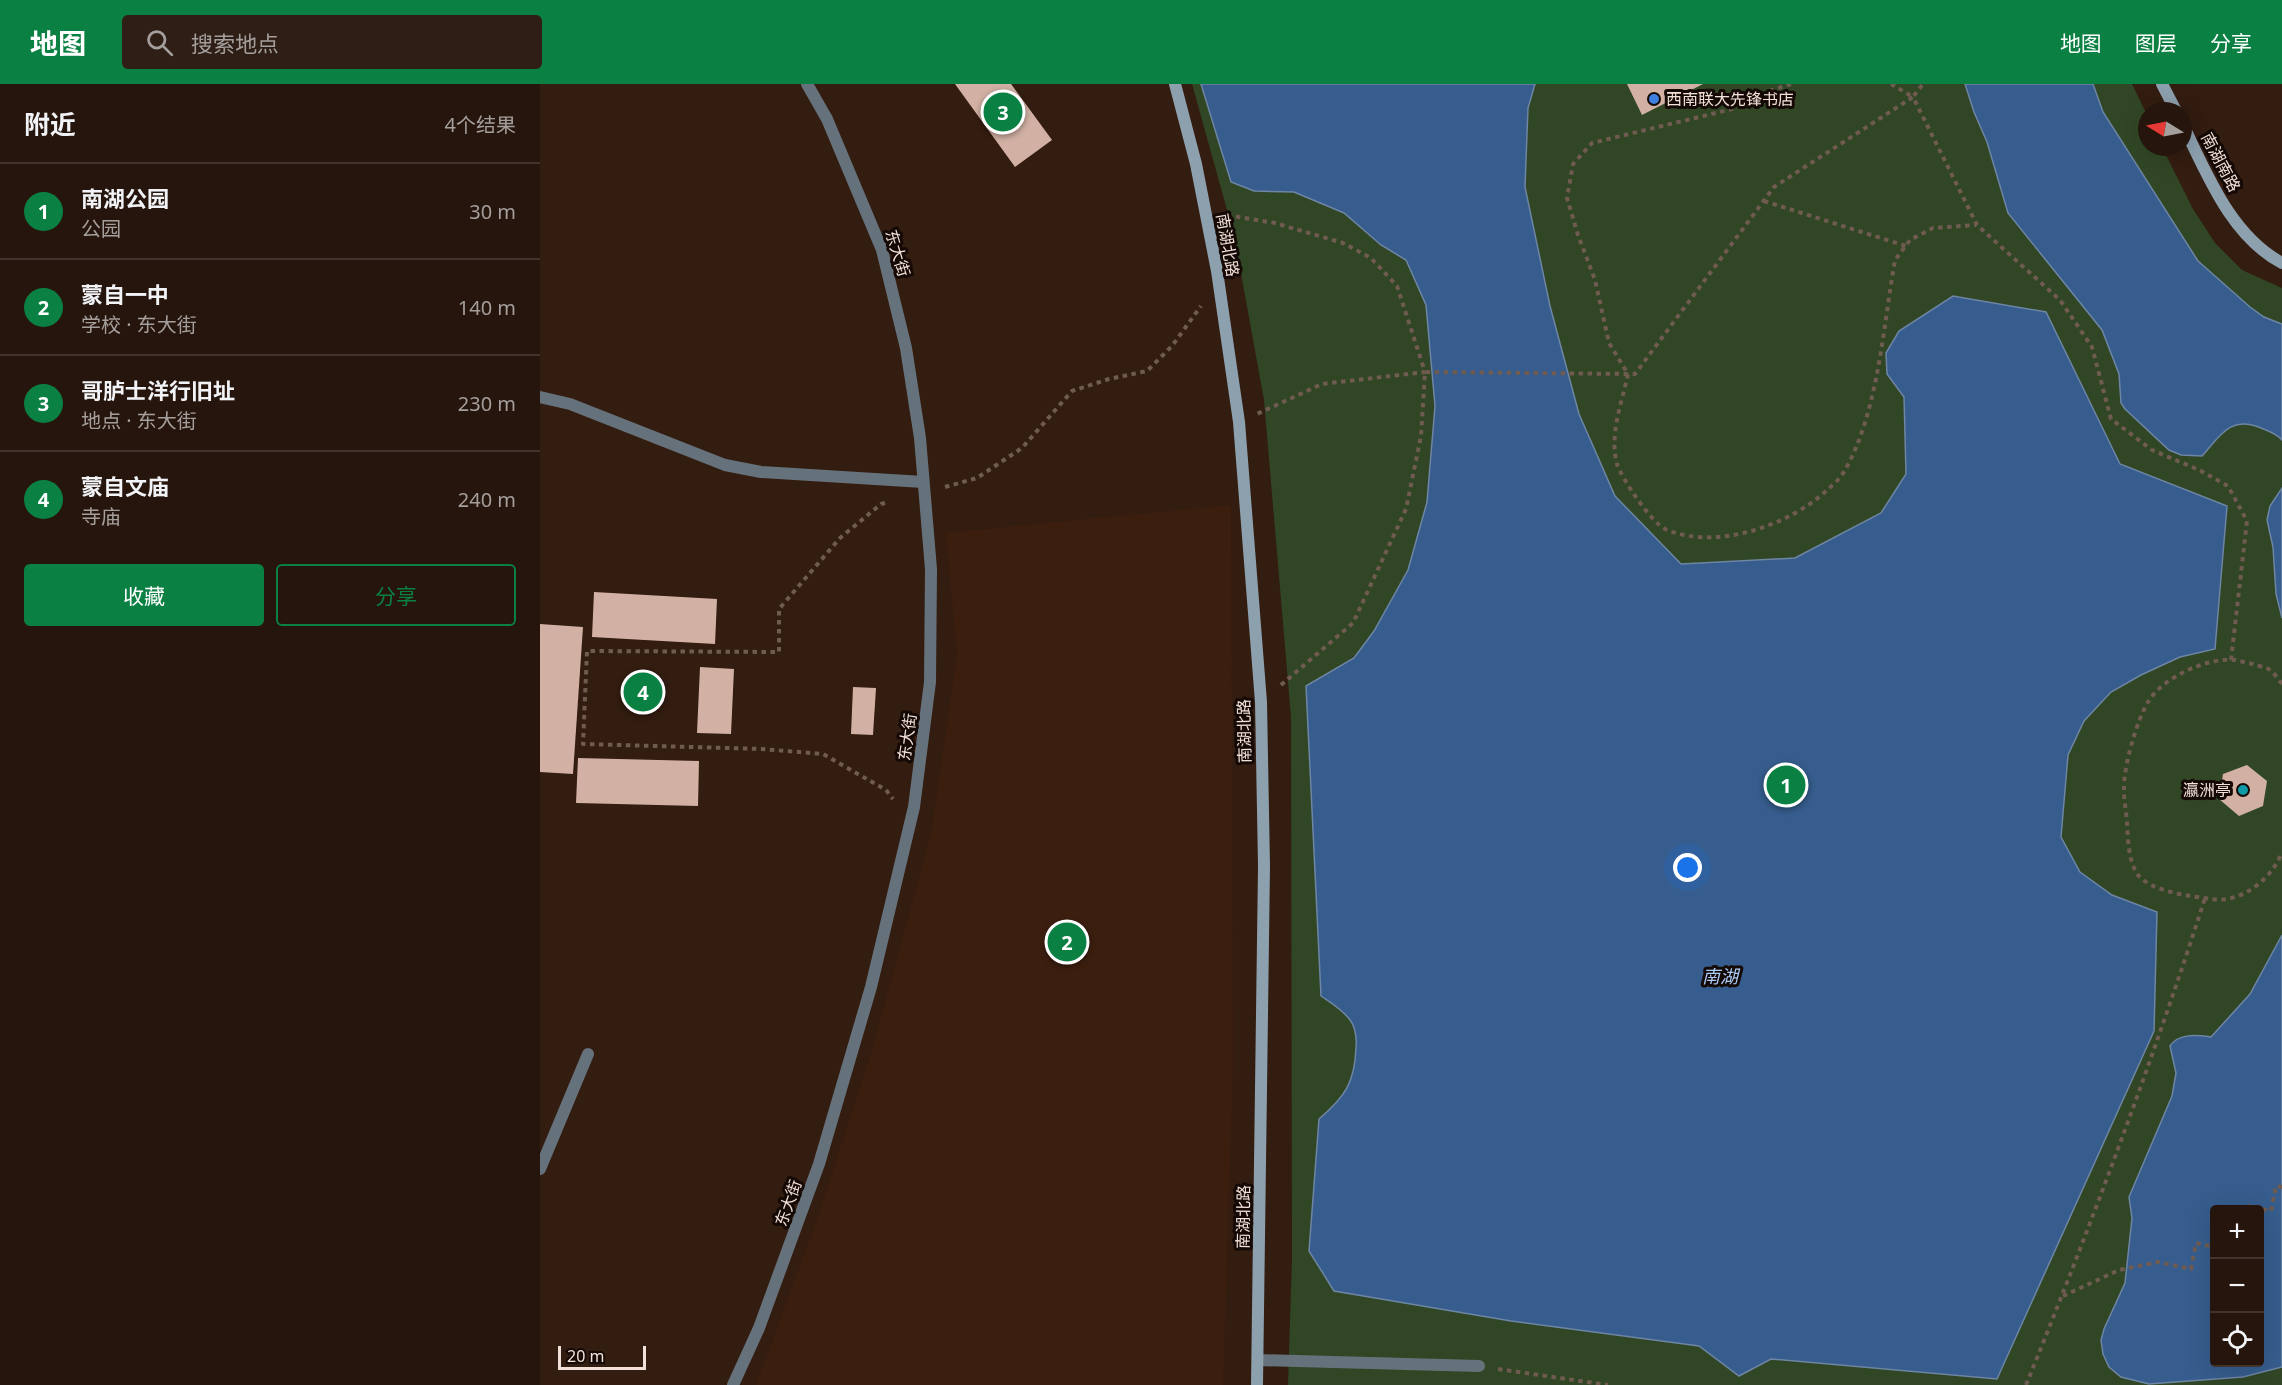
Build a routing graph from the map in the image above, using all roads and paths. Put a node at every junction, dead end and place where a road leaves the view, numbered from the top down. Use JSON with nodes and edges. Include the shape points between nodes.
{"nodes":[{"id":1,"x":807,"y":84,"type":"edge"},
{"id":2,"x":1175,"y":84,"type":"edge"},
{"id":3,"x":1791,"y":84,"type":"edge"},
{"id":4,"x":1891,"y":84,"type":"edge"},
{"id":5,"x":1923,"y":84,"type":"edge"},
{"id":6,"x":2162,"y":84,"type":"edge"},
{"id":7,"x":1913,"y":97,"type":"junction"},
{"id":8,"x":2171,"y":102,"type":"edge"},
{"id":9,"x":2192,"y":144,"type":"edge"},
{"id":10,"x":1764,"y":201,"type":"junction"},
{"id":11,"x":1206,"y":212,"type":"junction"},
{"id":12,"x":1977,"y":225,"type":"junction"},
{"id":13,"x":1906,"y":246,"type":"junction"},
{"id":14,"x":2282,"y":263,"type":"edge"},
{"id":15,"x":1218,"y":281,"type":"junction"},
{"id":16,"x":1425,"y":372,"type":"junction"},
{"id":17,"x":1628,"y":374,"type":"junction"},
{"id":18,"x":540,"y":397,"type":"edge"},
{"id":19,"x":1239,"y":422,"type":"junction"},
{"id":20,"x":924,"y":487,"type":"junction"},
{"id":21,"x":2231,"y":660,"type":"junction"},
{"id":22,"x":2282,"y":684,"type":"edge"},
{"id":23,"x":1261,"y":702,"type":"junction"},
{"id":24,"x":911,"y":820,"type":"junction"},
{"id":25,"x":2282,"y":852,"type":"edge"},
{"id":26,"x":2205,"y":898,"type":"junction"},
{"id":27,"x":588,"y":1054,"type":"dead end"},
{"id":28,"x":540,"y":1169,"type":"edge"},
{"id":29,"x":2282,"y":1187,"type":"edge"},
{"id":30,"x":2264,"y":1209,"type":"edge"},
{"id":31,"x":2210,"y":1246,"type":"edge"},
{"id":32,"x":2062,"y":1296,"type":"junction"},
{"id":33,"x":1258,"y":1360,"type":"junction"},
{"id":34,"x":1479,"y":1366,"type":"joint"},
{"id":35,"x":733,"y":1385,"type":"edge"},
{"id":36,"x":1257,"y":1385,"type":"edge"},
{"id":37,"x":1608,"y":1385,"type":"edge"},
{"id":38,"x":2026,"y":1385,"type":"edge"}],
"edges":[{"from":1,"to":20,"type":"street","name":"东大街","via":[[882,250],[906,348]]},
{"from":2,"to":11,"type":"main road","name":"南湖北路"},
{"from":3,"to":17,"type":"path","via":[[1732,109],[1592,142],[1573,164],[1567,198],[1595,280],[1610,343]]},
{"from":4,"to":7,"type":"path"},
{"from":5,"to":7,"type":"path"},
{"from":6,"to":8,"type":"main road"},
{"from":7,"to":10,"type":"path","via":[[1774,187]]},
{"from":7,"to":12,"type":"path"},
{"from":9,"to":14,"type":"main road","name":"南湖南路","via":[[2219,198],[2247,234]]},
{"from":10,"to":13,"type":"path"},
{"from":10,"to":17,"type":"path","via":[[1635,374]]},
{"from":11,"to":15,"type":"main road","name":"南湖北路"},
{"from":11,"to":16,"type":"path","via":[[1275,223],[1343,243],[1371,258],[1397,286]]},
{"from":12,"to":13,"type":"path","via":[[1933,228]]},
{"from":12,"to":21,"type":"path","via":[[2060,300],[2092,347],[2111,419],[2152,450],[2228,486],[2247,520]]},
{"from":13,"to":17,"type":"path","via":[[1895,260],[1868,417],[1841,477],[1811,505],[1762,529],[1687,536],[1663,528],[1633,494],[1617,463],[1615,433]]},
{"from":15,"to":19,"type":"main road","name":"南湖北路"},
{"from":15,"to":20,"type":"path","via":[[1172,346],[1146,371],[1072,391],[1022,448],[977,478]]},
{"from":16,"to":17,"type":"path"},
{"from":16,"to":19,"type":"path","via":[[1322,384]]},
{"from":16,"to":23,"type":"path","via":[[1421,436],[1406,509],[1353,623]]},
{"from":18,"to":20,"type":"street","via":[[570,404],[725,465],[761,472]]},
{"from":19,"to":23,"type":"main road","name":"南湖北路"},
{"from":20,"to":24,"type":"street","name":"东大街","via":[[931,569],[930,682]]},
{"from":20,"to":24,"type":"path","via":[[881,504],[840,538],[779,609],[779,652],[587,651],[583,744],[823,754],[886,790]]},
{"from":21,"to":22,"type":"path","via":[[2269,669]]},
{"from":21,"to":26,"type":"path","via":[[2217,661],[2161,685],[2136,728],[2124,787],[2128,844],[2139,876],[2155,887]]},
{"from":23,"to":33,"type":"main road","name":"南湖北路","via":[[1264,866]]},
{"from":24,"to":35,"type":"street","name":"东大街","via":[[871,987],[819,1164],[759,1328]]},
{"from":25,"to":26,"type":"path","via":[[2261,883],[2243,894],[2224,900]]},
{"from":26,"to":32,"type":"path","via":[[2167,1018]]},
{"from":27,"to":28,"type":"street"},
{"from":29,"to":30,"type":"path","via":[[2276,1186],[2271,1211]]},
{"from":31,"to":32,"type":"path","via":[[2196,1243],[2191,1269],[2158,1262],[2119,1270]]},
{"from":32,"to":38,"type":"path"},
{"from":33,"to":34,"type":"street"},
{"from":33,"to":36,"type":"main road","name":"南湖北路"},
{"from":34,"to":37,"type":"path"}]}
